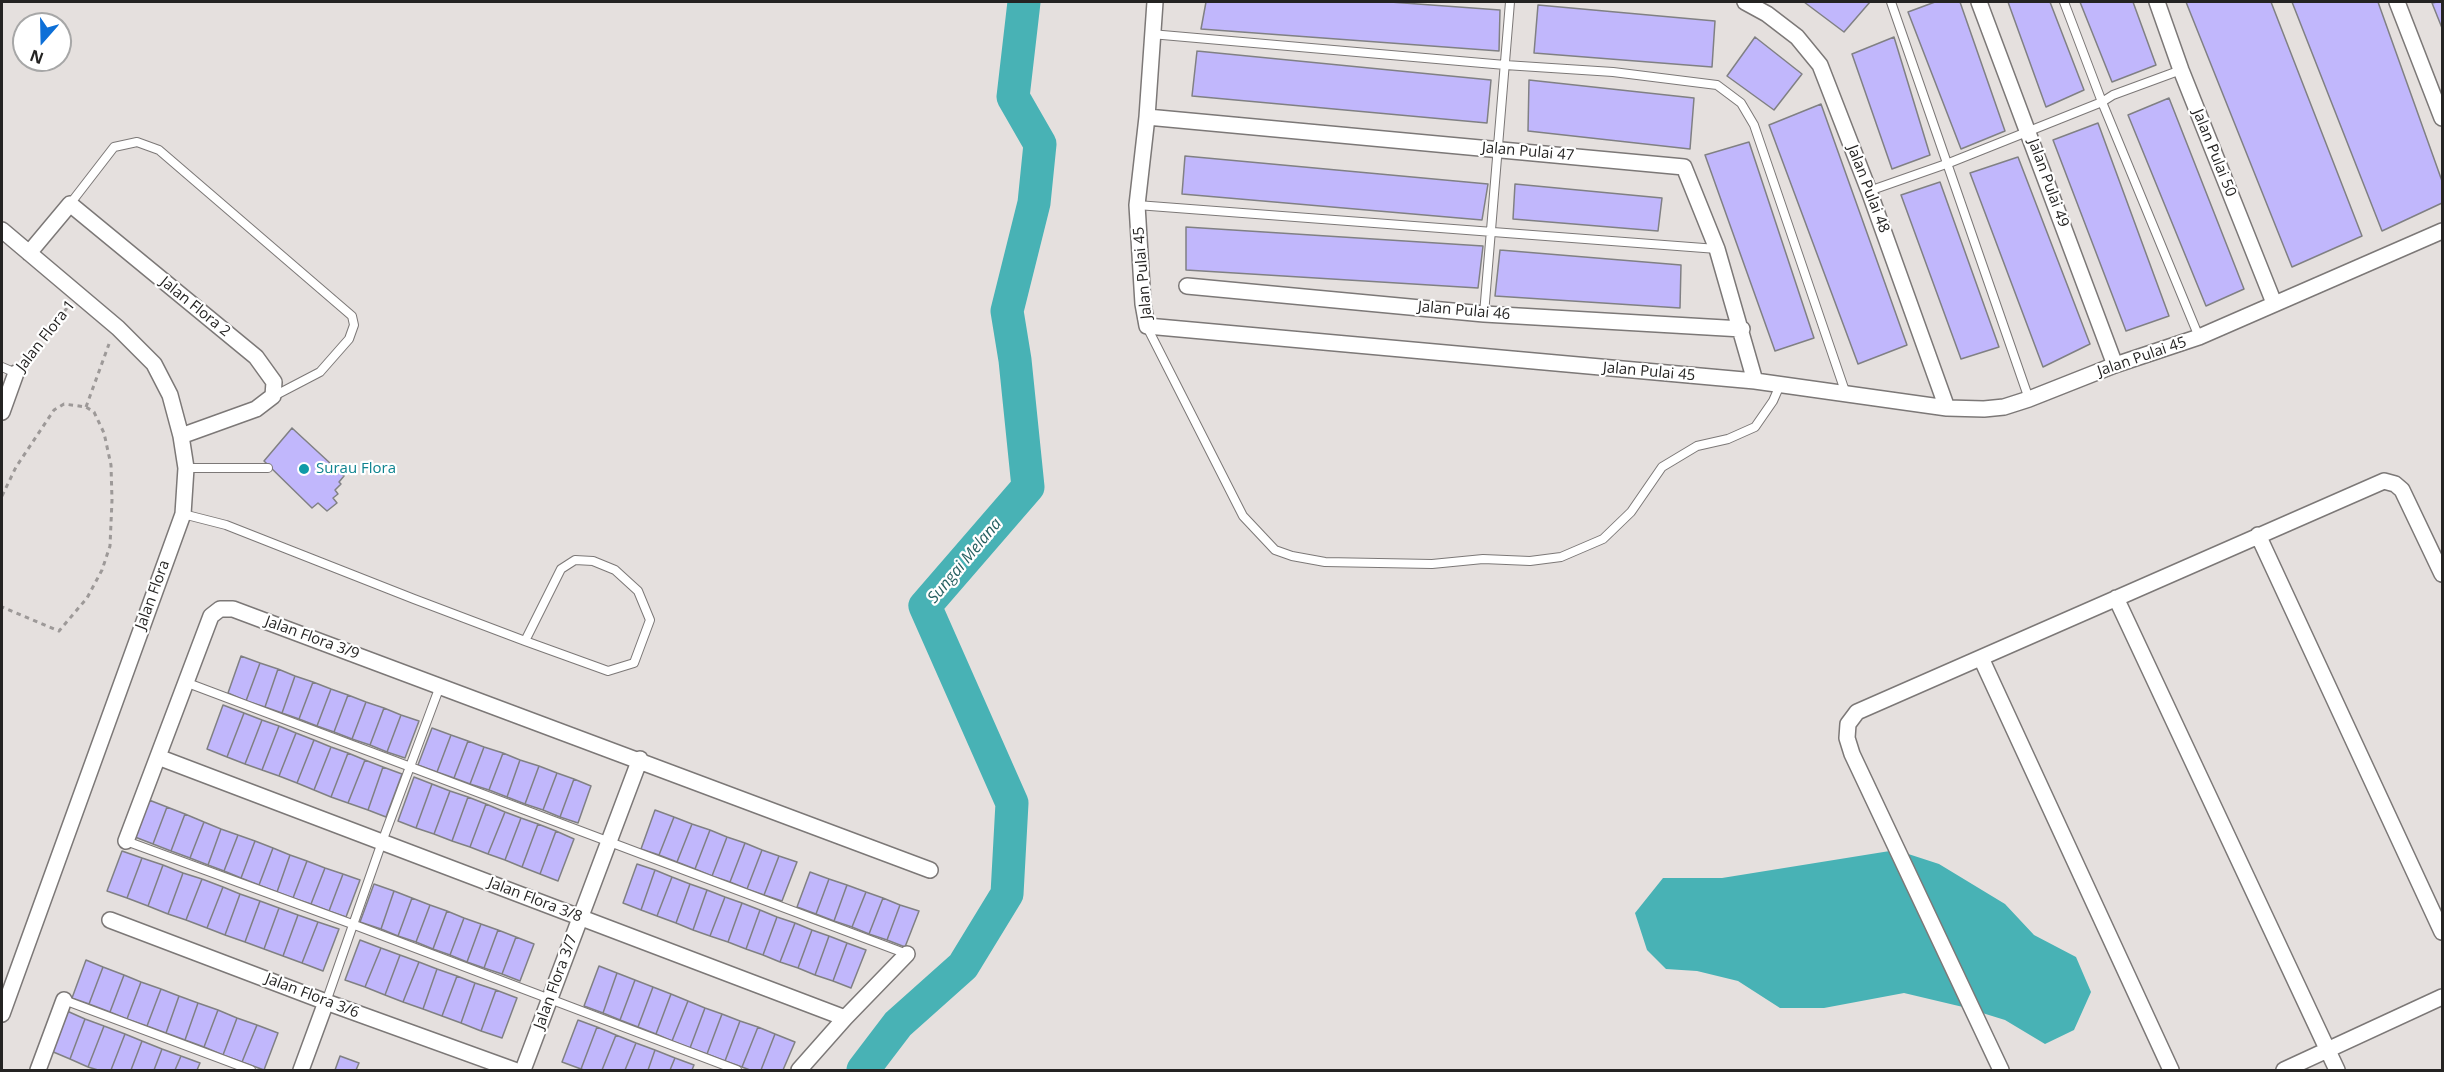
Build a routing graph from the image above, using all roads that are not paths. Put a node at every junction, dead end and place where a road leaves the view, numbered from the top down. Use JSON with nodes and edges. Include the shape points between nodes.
{"nodes":[{"id":1,"x":1155,"y":2,"type":"edge"},
{"id":2,"x":1510,"y":2,"type":"edge"},
{"id":3,"x":1745,"y":2,"type":"edge"},
{"id":4,"x":1891,"y":2,"type":"edge"},
{"id":5,"x":1979,"y":2,"type":"edge"},
{"id":6,"x":2064,"y":2,"type":"edge"},
{"id":7,"x":2157,"y":2,"type":"edge"},
{"id":8,"x":2401,"y":3,"type":"edge"},
{"id":9,"x":1151,"y":34,"type":"junction"},
{"id":10,"x":1505,"y":65,"type":"junction"},
{"id":11,"x":2181,"y":70,"type":"junction"},
{"id":12,"x":2436,"y":88,"type":"edge"},
{"id":13,"x":2102,"y":102,"type":"junction"},
{"id":14,"x":1147,"y":117,"type":"junction"},
{"id":15,"x":2442,"y":118,"type":"edge"},
{"id":16,"x":2030,"y":132,"type":"junction"},
{"id":17,"x":1499,"y":149,"type":"junction"},
{"id":18,"x":1949,"y":164,"type":"junction"},
{"id":19,"x":1869,"y":191,"type":"junction"},
{"id":20,"x":70,"y":204,"type":"junction"},
{"id":21,"x":1137,"y":205,"type":"junction"},
{"id":22,"x":2,"y":230,"type":"edge"},
{"id":23,"x":2442,"y":231,"type":"edge"},
{"id":24,"x":1492,"y":233,"type":"junction"},
{"id":25,"x":1717,"y":249,"type":"junction"},
{"id":26,"x":29,"y":253,"type":"junction"},
{"id":27,"x":1187,"y":286,"type":"dead end"},
{"id":28,"x":2274,"y":303,"type":"junction"},
{"id":29,"x":1484,"y":314,"type":"junction"},
{"id":30,"x":1147,"y":326,"type":"junction"},
{"id":31,"x":1742,"y":329,"type":"junction"},
{"id":32,"x":2199,"y":337,"type":"junction"},
{"id":33,"x":2115,"y":365,"type":"junction"},
{"id":34,"x":9,"y":370,"type":"edge"},
{"id":35,"x":1755,"y":381,"type":"junction"},
{"id":36,"x":1780,"y":385,"type":"junction"},
{"id":37,"x":1846,"y":394,"type":"junction"},
{"id":38,"x":273,"y":396,"type":"junction"},
{"id":39,"x":2030,"y":399,"type":"junction"},
{"id":40,"x":1947,"y":408,"type":"junction"},
{"id":41,"x":2,"y":412,"type":"edge"},
{"id":42,"x":181,"y":436,"type":"junction"},
{"id":43,"x":186,"y":468,"type":"junction"},
{"id":44,"x":268,"y":468,"type":"dead end"},
{"id":45,"x":183,"y":514,"type":"junction"},
{"id":46,"x":2258,"y":535,"type":"junction"},
{"id":47,"x":2442,"y":574,"type":"edge"},
{"id":48,"x":2116,"y":598,"type":"junction"},
{"id":49,"x":525,"y":641,"type":"junction"},
{"id":50,"x":1981,"y":658,"type":"junction"},
{"id":51,"x":185,"y":682,"type":"junction"},
{"id":52,"x":440,"y":686,"type":"junction"},
{"id":53,"x":158,"y":758,"type":"junction"},
{"id":54,"x":640,"y":759,"type":"junction"},
{"id":55,"x":410,"y":767,"type":"junction"},
{"id":56,"x":126,"y":841,"type":"joint"},
{"id":57,"x":609,"y":841,"type":"junction"},
{"id":58,"x":382,"y":842,"type":"junction"},
{"id":59,"x":930,"y":870,"type":"dead end"},
{"id":60,"x":580,"y":917,"type":"junction"},
{"id":61,"x":110,"y":920,"type":"dead end"},
{"id":62,"x":352,"y":924,"type":"junction"},
{"id":63,"x":2442,"y":932,"type":"edge"},
{"id":64,"x":907,"y":954,"type":"joint"},
{"id":65,"x":2442,"y":997,"type":"edge"},
{"id":66,"x":551,"y":999,"type":"junction"},
{"id":67,"x":64,"y":1000,"type":"joint"},
{"id":68,"x":326,"y":1002,"type":"junction"},
{"id":69,"x":2,"y":1014,"type":"edge"},
{"id":70,"x":845,"y":1018,"type":"junction"},
{"id":71,"x":2327,"y":1050,"type":"junction"},
{"id":72,"x":38,"y":1071,"type":"edge"},
{"id":73,"x":251,"y":1071,"type":"edge"},
{"id":74,"x":301,"y":1071,"type":"edge"},
{"id":75,"x":514,"y":1071,"type":"edge"},
{"id":76,"x":524,"y":1071,"type":"edge"},
{"id":77,"x":737,"y":1071,"type":"edge"},
{"id":78,"x":799,"y":1071,"type":"edge"},
{"id":79,"x":2001,"y":1071,"type":"edge"},
{"id":80,"x":2171,"y":1071,"type":"edge"},
{"id":81,"x":2284,"y":1071,"type":"edge"},
{"id":82,"x":2337,"y":1071,"type":"edge"}],
"edges":[{"from":1,"to":9,"type":"street","name":"Jalan Pulai 45"},
{"from":2,"to":10,"type":"lane"},
{"from":3,"to":19,"type":"street","name":"Jalan Pulai 48","via":[[1797,37],[1820,65]]},
{"from":4,"to":18,"type":"lane"},
{"from":5,"to":16,"type":"street","name":"Jalan Pulai 49"},
{"from":6,"to":13,"type":"lane"},
{"from":7,"to":11,"type":"street","name":"Jalan Pulai 50"},
{"from":8,"to":12,"type":"street"},
{"from":9,"to":10,"type":"lane"},
{"from":9,"to":14,"type":"street","name":"Jalan Pulai 45"},
{"from":10,"to":17,"type":"lane"},
{"from":10,"to":37,"type":"lane","via":[[1613,72],[1717,85],[1741,103],[1754,125]]},
{"from":11,"to":13,"type":"lane"},
{"from":11,"to":28,"type":"street","name":"Jalan Pulai 50"},
{"from":12,"to":15,"type":"street"},
{"from":13,"to":16,"type":"lane"},
{"from":13,"to":32,"type":"lane"},
{"from":14,"to":17,"type":"street","name":"Jalan Pulai 47"},
{"from":14,"to":21,"type":"street","name":"Jalan Pulai 45"},
{"from":16,"to":18,"type":"lane"},
{"from":16,"to":33,"type":"street","name":"Jalan Pulai 49"},
{"from":17,"to":24,"type":"lane"},
{"from":17,"to":25,"type":"street","name":"Jalan Pulai 47","via":[[1684,167]]},
{"from":18,"to":19,"type":"lane"},
{"from":18,"to":39,"type":"lane"},
{"from":19,"to":40,"type":"street","name":"Jalan Pulai 48"},
{"from":20,"to":26,"type":"street"},
{"from":20,"to":38,"type":"street","name":"Jalan Flora 2","via":[[256,357],[274,382]]},
{"from":20,"to":38,"type":"lane","via":[[114,147],[137,142],[159,150],[352,316],[354,325],[349,339],[320,372]]},
{"from":21,"to":24,"type":"lane"},
{"from":21,"to":30,"type":"street","name":"Jalan Pulai 45"},
{"from":22,"to":26,"type":"street","name":"Jalan Flora"},
{"from":23,"to":28,"type":"street","name":"Jalan Pulai 45"},
{"from":24,"to":25,"type":"lane"},
{"from":24,"to":29,"type":"lane"},
{"from":25,"to":31,"type":"street","name":"Jalan Pulai 47"},
{"from":26,"to":42,"type":"street","name":"Jalan Flora","via":[[118,328],[154,364],[170,395]]},
{"from":27,"to":29,"type":"street","name":"Jalan Pulai 46"},
{"from":28,"to":32,"type":"street","name":"Jalan Pulai 45"},
{"from":29,"to":31,"type":"street","name":"Jalan Pulai 46"},
{"from":30,"to":35,"type":"street","name":"Jalan Pulai 45"},
{"from":30,"to":36,"type":"lane","via":[[1243,516],[1275,550],[1324,562],[1432,564],[1561,557],[1603,539],[1631,512],[1662,466],[1697,446],[1728,440],[1755,427]]},
{"from":31,"to":35,"type":"street","name":"Jalan Pulai 47"},
{"from":32,"to":33,"type":"street","name":"Jalan Pulai 45"},
{"from":33,"to":39,"type":"street","name":"Jalan Pulai 45"},
{"from":34,"to":41,"type":"street","name":"Jalan Flora 1"},
{"from":35,"to":36,"type":"street","name":"Jalan Pulai 45"},
{"from":36,"to":37,"type":"street","name":"Jalan Pulai 45"},
{"from":37,"to":40,"type":"street","name":"Jalan Pulai 45"},
{"from":38,"to":42,"type":"street","via":[[256,409]]},
{"from":39,"to":40,"type":"street","name":"Jalan Pulai 45","via":[[1994,408]]},
{"from":42,"to":43,"type":"street","name":"Jalan Flora"},
{"from":43,"to":44,"type":"lane"},
{"from":43,"to":45,"type":"street","name":"Jalan Flora"},
{"from":45,"to":49,"type":"lane","via":[[226,525]]},
{"from":45,"to":69,"type":"street","name":"Jalan Flora"},
{"from":46,"to":47,"type":"street","via":[[2384,481],[2402,490]]},
{"from":46,"to":48,"type":"street"},
{"from":46,"to":63,"type":"street"},
{"from":48,"to":50,"type":"street"},
{"from":48,"to":71,"type":"street"},
{"from":49,"to":49,"type":"lane","via":[[608,671],[634,663],[650,620],[638,591],[615,570],[592,561],[575,560],[561,568]]},
{"from":50,"to":79,"type":"street","via":[[1857,712],[1848,724],[1847,738]]},
{"from":50,"to":80,"type":"street"},
{"from":51,"to":52,"type":"street","name":"Jalan Flora 3/9","via":[[211,616],[220,609],[233,609]]},
{"from":51,"to":53,"type":"street","name":"Jalan Flora 3/9"},
{"from":51,"to":55,"type":"lane"},
{"from":52,"to":54,"type":"street","name":"Jalan Flora 3/9"},
{"from":52,"to":55,"type":"lane"},
{"from":53,"to":56,"type":"street","name":"Jalan Flora 3/9"},
{"from":53,"to":58,"type":"street","name":"Jalan Flora 3/8"},
{"from":54,"to":57,"type":"street","name":"Jalan Flora 3/7"},
{"from":54,"to":59,"type":"street","name":"Jalan Flora 3/9"},
{"from":55,"to":57,"type":"lane"},
{"from":55,"to":58,"type":"lane"},
{"from":56,"to":62,"type":"lane"},
{"from":57,"to":60,"type":"street","name":"Jalan Flora 3/7"},
{"from":57,"to":64,"type":"lane"},
{"from":58,"to":60,"type":"street","name":"Jalan Flora 3/8"},
{"from":58,"to":62,"type":"lane"},
{"from":60,"to":66,"type":"street","name":"Jalan Flora 3/7"},
{"from":60,"to":70,"type":"street","name":"Jalan Flora 3/8"},
{"from":61,"to":68,"type":"street","name":"Jalan Flora 3/6"},
{"from":62,"to":66,"type":"lane"},
{"from":62,"to":68,"type":"lane"},
{"from":64,"to":70,"type":"street"},
{"from":65,"to":71,"type":"street"},
{"from":66,"to":76,"type":"street","name":"Jalan Flora 3/7"},
{"from":66,"to":77,"type":"lane"},
{"from":67,"to":72,"type":"street"},
{"from":67,"to":73,"type":"lane"},
{"from":68,"to":74,"type":"street"},
{"from":68,"to":75,"type":"street","name":"Jalan Flora 3/6"},
{"from":70,"to":78,"type":"street"},
{"from":71,"to":81,"type":"street"},
{"from":71,"to":82,"type":"street"}]}
